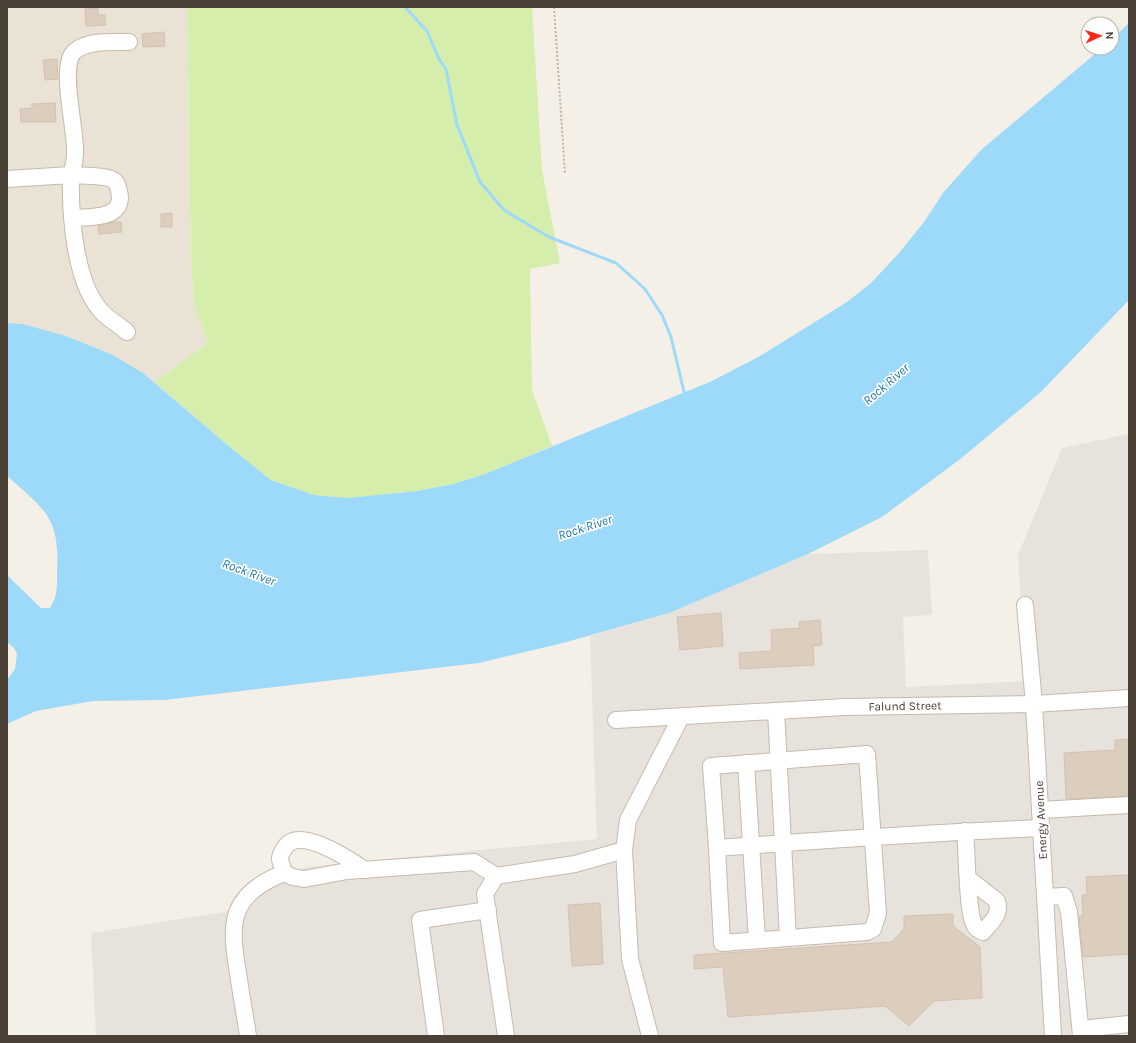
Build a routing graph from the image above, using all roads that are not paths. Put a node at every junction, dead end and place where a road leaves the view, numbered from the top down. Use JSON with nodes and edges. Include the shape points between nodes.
{"nodes":[{"id":1,"x":129,"y":42,"type":"dead end"},
{"id":2,"x":71,"y":175,"type":"junction"},
{"id":3,"x":7,"y":179,"type":"edge"},
{"id":4,"x":73,"y":218,"type":"junction"},
{"id":5,"x":127,"y":332,"type":"dead end"},
{"id":6,"x":1025,"y":605,"type":"dead end"},
{"id":7,"x":1129,"y":698,"type":"edge"},
{"id":8,"x":1034,"y":704,"type":"junction"},
{"id":9,"x":776,"y":711,"type":"junction"},
{"id":10,"x":681,"y":717,"type":"junction"},
{"id":11,"x":616,"y":720,"type":"dead end"},
{"id":12,"x":778,"y":761,"type":"junction"},
{"id":13,"x":746,"y":763,"type":"junction"},
{"id":14,"x":1129,"y":805,"type":"edge"},
{"id":15,"x":1040,"y":810,"type":"junction"},
{"id":16,"x":1041,"y":828,"type":"junction"},
{"id":17,"x":966,"y":831,"type":"junction"},
{"id":18,"x":872,"y":837,"type":"junction"},
{"id":19,"x":783,"y":843,"type":"junction"},
{"id":20,"x":752,"y":846,"type":"junction"},
{"id":21,"x":717,"y":848,"type":"junction"},
{"id":22,"x":624,"y":850,"type":"junction"},
{"id":23,"x":364,"y":870,"type":"junction"},
{"id":24,"x":284,"y":873,"type":"junction"},
{"id":25,"x":496,"y":876,"type":"junction"},
{"id":26,"x":969,"y":879,"type":"dead end"},
{"id":27,"x":1045,"y":897,"type":"junction"},
{"id":28,"x":488,"y":910,"type":"junction"},
{"id":29,"x":788,"y":938,"type":"junction"},
{"id":30,"x":757,"y":940,"type":"junction"},
{"id":31,"x":1129,"y":1024,"type":"edge"},
{"id":32,"x":1081,"y":1032,"type":"edge"},
{"id":33,"x":248,"y":1036,"type":"edge"},
{"id":34,"x":436,"y":1036,"type":"edge"},
{"id":35,"x":506,"y":1036,"type":"edge"},
{"id":36,"x":650,"y":1036,"type":"edge"},
{"id":37,"x":1053,"y":1036,"type":"edge"}],
"edges":[{"from":1,"to":2,"type":"street","via":[[98,43],[82,47],[74,51],[69,60],[68,80],[76,153]]},
{"from":2,"to":3,"type":"street"},
{"from":2,"to":4,"type":"street"},
{"from":2,"to":4,"type":"street","via":[[112,179],[118,184],[120,195],[120,204],[116,211],[109,215]]},
{"from":4,"to":5,"type":"street","via":[[81,269],[90,295],[102,313]]},
{"from":6,"to":8,"type":"street","name":"Energy Avenue"},
{"from":7,"to":8,"type":"street","name":"Falund Street"},
{"from":8,"to":9,"type":"street","name":"Falund Street","via":[[845,707]]},
{"from":8,"to":15,"type":"street","name":"Energy Avenue"},
{"from":9,"to":10,"type":"street","name":"Falund Street"},
{"from":9,"to":12,"type":"street"},
{"from":10,"to":11,"type":"street","name":"Falund Street"},
{"from":10,"to":22,"type":"street","via":[[628,820]]},
{"from":12,"to":13,"type":"street"},
{"from":12,"to":18,"type":"street","via":[[867,754]]},
{"from":12,"to":19,"type":"street"},
{"from":13,"to":20,"type":"street"},
{"from":13,"to":21,"type":"street","via":[[711,766]]},
{"from":14,"to":15,"type":"street"},
{"from":15,"to":16,"type":"street","name":"Energy Avenue"},
{"from":16,"to":17,"type":"street"},
{"from":16,"to":27,"type":"street","name":"Energy Avenue"},
{"from":17,"to":18,"type":"street"},
{"from":17,"to":26,"type":"street"},
{"from":18,"to":19,"type":"street"},
{"from":18,"to":29,"type":"street","via":[[878,913],[873,929],[867,932]]},
{"from":19,"to":20,"type":"street"},
{"from":19,"to":29,"type":"street"},
{"from":20,"to":21,"type":"street"},
{"from":20,"to":30,"type":"street"},
{"from":21,"to":30,"type":"street","via":[[722,943]]},
{"from":22,"to":25,"type":"street","via":[[575,864]]},
{"from":22,"to":36,"type":"street","via":[[630,959]]},
{"from":23,"to":24,"type":"street","via":[[304,879]]},
{"from":23,"to":24,"type":"street","via":[[315,843],[295,840],[286,845],[282,852],[280,858]]},
{"from":23,"to":25,"type":"street","via":[[474,862]]},
{"from":24,"to":33,"type":"street","via":[[267,880],[251,892],[235,915],[233,943]]},
{"from":25,"to":28,"type":"street","via":[[485,894]]},
{"from":27,"to":32,"type":"street","via":[[1064,896],[1070,912]]},
{"from":27,"to":37,"type":"street","name":"Energy Avenue"},
{"from":28,"to":34,"type":"street","via":[[420,920]]},
{"from":28,"to":35,"type":"street"},
{"from":29,"to":30,"type":"street"},
{"from":31,"to":32,"type":"street"}]}
